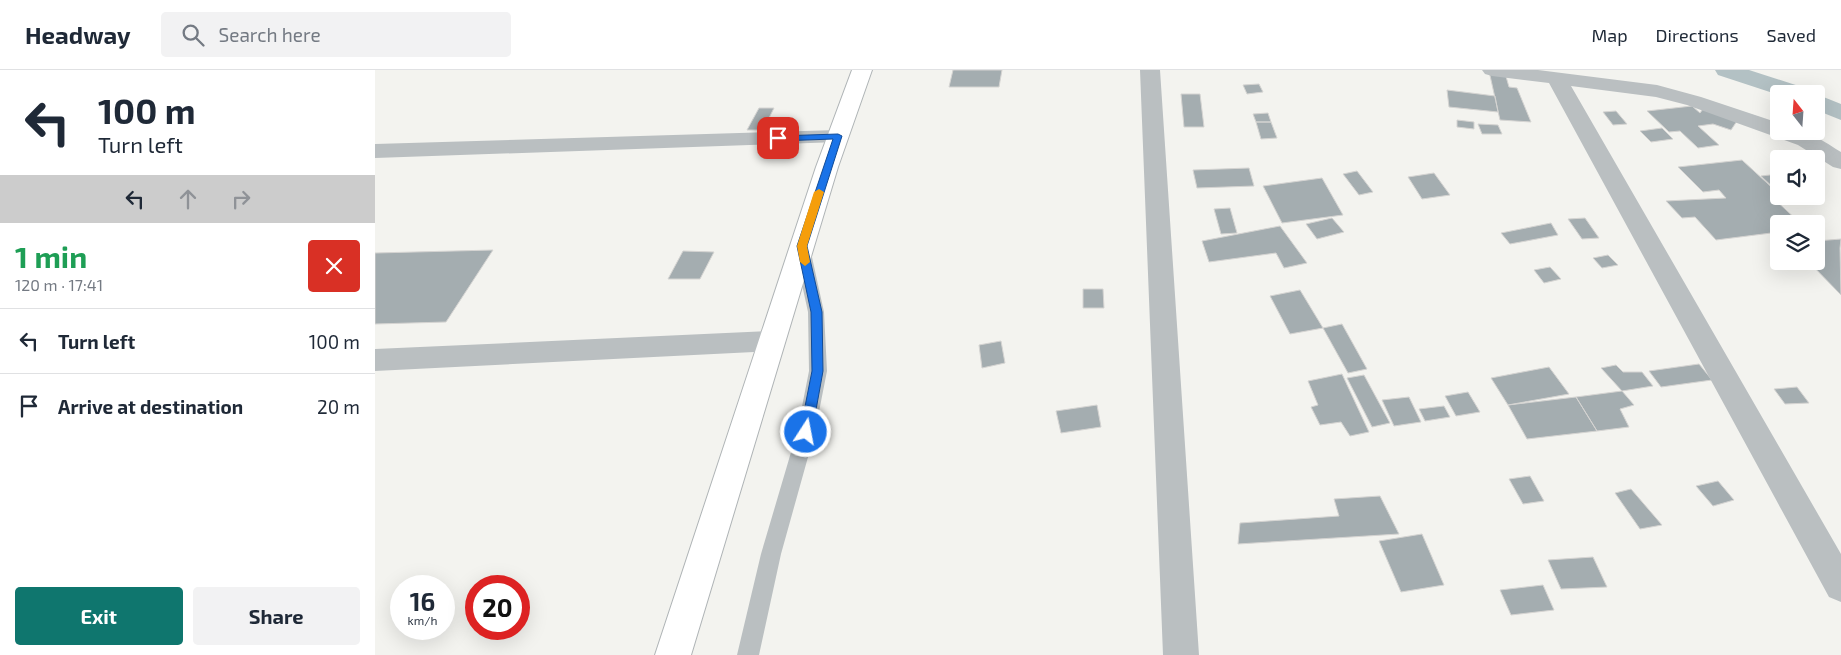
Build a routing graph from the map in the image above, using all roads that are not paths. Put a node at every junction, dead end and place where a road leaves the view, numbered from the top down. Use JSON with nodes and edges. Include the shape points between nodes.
{"nodes":[{"id":1,"x":862,"y":70,"type":"edge"},
{"id":2,"x":1150,"y":70,"type":"edge"},
{"id":3,"x":1493,"y":70,"type":"edge"},
{"id":4,"x":1557,"y":79,"type":"junction"},
{"id":5,"x":1770,"y":128,"type":"edge"},
{"id":6,"x":838,"y":136,"type":"junction"},
{"id":7,"x":1807,"y":140,"type":"edge"},
{"id":8,"x":375,"y":151,"type":"edge"},
{"id":9,"x":1841,"y":162,"type":"edge"},
{"id":10,"x":802,"y":246,"type":"junction"},
{"id":11,"x":772,"y":341,"type":"junction"},
{"id":12,"x":375,"y":360,"type":"edge"},
{"id":13,"x":1841,"y":586,"type":"edge"},
{"id":14,"x":673,"y":655,"type":"edge"},
{"id":15,"x":748,"y":655,"type":"edge"},
{"id":16,"x":1181,"y":655,"type":"edge"}],
"edges":[{"from":1,"to":6,"type":"highway"},
{"from":2,"to":16,"type":"street"},
{"from":3,"to":4,"type":"street"},
{"from":4,"to":5,"type":"street","via":[[1676,95]]},
{"from":4,"to":13,"type":"street"},
{"from":6,"to":8,"type":"street"},
{"from":6,"to":10,"type":"highway"},
{"from":7,"to":9,"type":"street"},
{"from":10,"to":11,"type":"highway"},
{"from":10,"to":15,"type":"lane","via":[[816,312],[818,371],[806,432],[771,554]]},
{"from":11,"to":12,"type":"street"},
{"from":11,"to":14,"type":"highway"}]}
